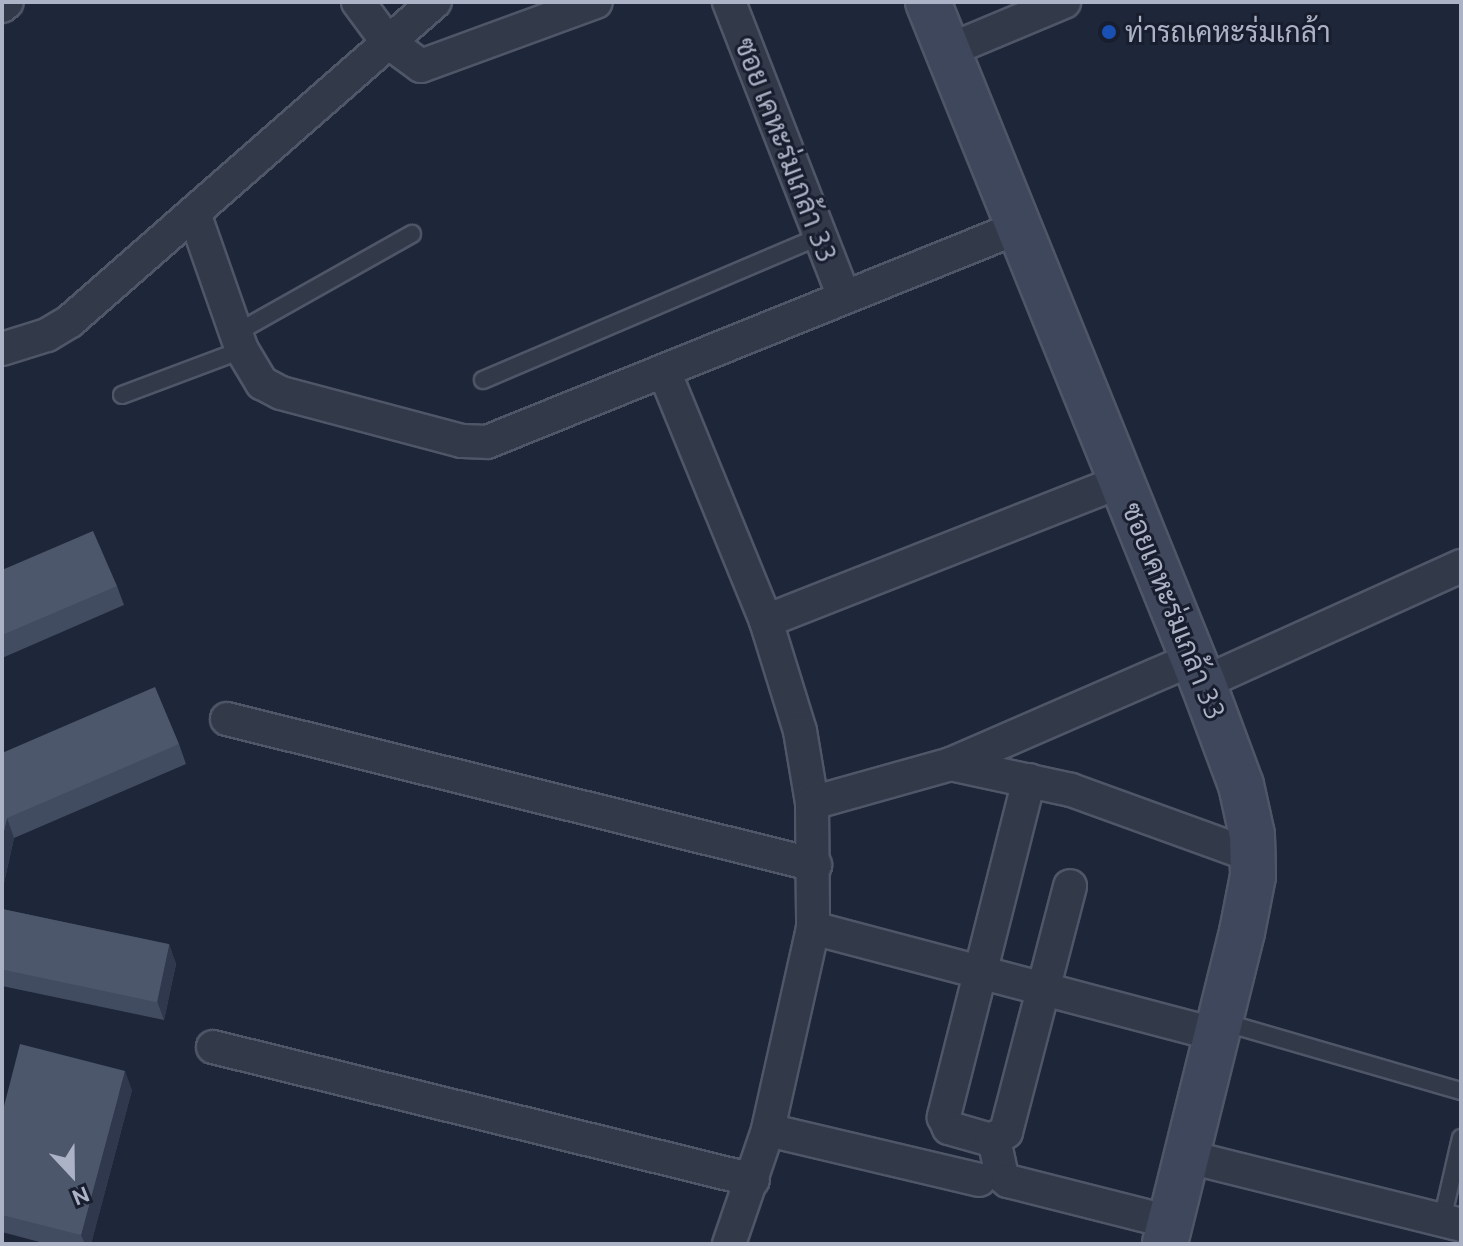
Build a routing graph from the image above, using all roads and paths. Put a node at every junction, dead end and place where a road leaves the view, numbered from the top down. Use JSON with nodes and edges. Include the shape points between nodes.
{"nodes":[{"id":1,"x":7,"y":2,"type":"edge"},
{"id":2,"x":358,"y":2,"type":"edge"},
{"id":3,"x":435,"y":2,"type":"edge"},
{"id":4,"x":596,"y":2,"type":"edge"},
{"id":5,"x":729,"y":2,"type":"edge"},
{"id":6,"x":928,"y":2,"type":"edge"},
{"id":7,"x":1064,"y":2,"type":"edge"},
{"id":8,"x":2,"y":6,"type":"edge"},
{"id":9,"x":387,"y":41,"type":"junction"},
{"id":10,"x":947,"y":51,"type":"junction"},
{"id":11,"x":195,"y":216,"type":"junction"},
{"id":12,"x":1022,"y":226,"type":"junction"},
{"id":13,"x":412,"y":234,"type":"dead end"},
{"id":14,"x":820,"y":236,"type":"junction"},
{"id":15,"x":844,"y":297,"type":"junction"},
{"id":16,"x":239,"y":342,"type":"junction"},
{"id":17,"x":2,"y":349,"type":"edge"},
{"id":18,"x":664,"y":371,"type":"junction"},
{"id":19,"x":483,"y":380,"type":"dead end"},
{"id":20,"x":122,"y":395,"type":"dead end"},
{"id":21,"x":1122,"y":481,"type":"junction"},
{"id":22,"x":1461,"y":566,"type":"edge"},
{"id":23,"x":766,"y":621,"type":"junction"},
{"id":24,"x":1198,"y":671,"type":"junction"},
{"id":25,"x":227,"y":719,"type":"dead end"},
{"id":26,"x":951,"y":764,"type":"junction"},
{"id":27,"x":1029,"y":780,"type":"junction"},
{"id":28,"x":812,"y":803,"type":"junction"},
{"id":29,"x":1253,"y":856,"type":"junction"},
{"id":30,"x":815,"y":865,"type":"junction"},
{"id":31,"x":1070,"y":886,"type":"dead end"},
{"id":32,"x":813,"y":928,"type":"junction"},
{"id":33,"x":981,"y":972,"type":"junction"},
{"id":34,"x":1042,"y":989,"type":"junction"},
{"id":35,"x":1216,"y":1027,"type":"junction"},
{"id":36,"x":213,"y":1047,"type":"dead end"},
{"id":37,"x":1461,"y":1091,"type":"edge"},
{"id":38,"x":768,"y":1130,"type":"junction"},
{"id":39,"x":1461,"y":1138,"type":"edge"},
{"id":40,"x":994,"y":1139,"type":"junction"},
{"id":41,"x":1189,"y":1157,"type":"junction"},
{"id":42,"x":753,"y":1180,"type":"junction"},
{"id":43,"x":979,"y":1180,"type":"dead end"},
{"id":44,"x":1452,"y":1223,"type":"edge"},
{"id":45,"x":1168,"y":1233,"type":"edge"},
{"id":46,"x":729,"y":1244,"type":"edge"}],
"edges":[{"from":1,"to":8,"type":"street"},
{"from":2,"to":9,"type":"street"},
{"from":3,"to":9,"type":"street"},
{"from":4,"to":9,"type":"street","via":[[434,65],[406,60]]},
{"from":5,"to":14,"type":"street","name":"ซอย เคหะร่มเกล้า 33"},
{"from":6,"to":10,"type":"street","name":"ซอยเคหะร่มเกล้า 33"},
{"from":7,"to":10,"type":"street"},
{"from":9,"to":11,"type":"street"},
{"from":10,"to":12,"type":"street","name":"ซอยเคหะร่มเกล้า 33"},
{"from":11,"to":16,"type":"street"},
{"from":11,"to":17,"type":"street","via":[[70,321],[47,335]]},
{"from":12,"to":15,"type":"street"},
{"from":12,"to":21,"type":"street","name":"ซอยเคหะร่มเกล้า 33"},
{"from":13,"to":16,"type":"lane"},
{"from":14,"to":15,"type":"street","name":"ซอย เคหะร่มเกล้า 33"},
{"from":14,"to":19,"type":"lane"},
{"from":15,"to":18,"type":"street"},
{"from":16,"to":18,"type":"street","via":[[262,383],[281,393],[462,441],[505,436]]},
{"from":16,"to":20,"type":"lane"},
{"from":18,"to":23,"type":"street"},
{"from":21,"to":23,"type":"street"},
{"from":21,"to":24,"type":"street","name":"ซอยเคหะร่มเกล้า 33"},
{"from":22,"to":24,"type":"street"},
{"from":23,"to":28,"type":"street","via":[[800,731]]},
{"from":24,"to":26,"type":"street"},
{"from":24,"to":29,"type":"street","name":"ซอยเคหะร่มเกล้า 33","via":[[1241,785]]},
{"from":25,"to":30,"type":"street"},
{"from":26,"to":27,"type":"street"},
{"from":26,"to":28,"type":"street"},
{"from":27,"to":29,"type":"street","via":[[1140,812]]},
{"from":27,"to":33,"type":"street"},
{"from":28,"to":30,"type":"street"},
{"from":29,"to":35,"type":"street","name":"ซอยเคหะร่มเกล้า 33","via":[[1242,932]]},
{"from":30,"to":32,"type":"street"},
{"from":31,"to":34,"type":"street"},
{"from":32,"to":33,"type":"street"},
{"from":32,"to":38,"type":"street"},
{"from":33,"to":34,"type":"street"},
{"from":33,"to":40,"type":"street","via":[[944,1117],[949,1128]]},
{"from":34,"to":35,"type":"street"},
{"from":34,"to":40,"type":"street","via":[[1006,1132]]},
{"from":35,"to":37,"type":"lane"},
{"from":35,"to":41,"type":"street","name":"ซอยเคหะร่มเกล้า 33"},
{"from":36,"to":42,"type":"street"},
{"from":38,"to":42,"type":"street"},
{"from":38,"to":43,"type":"street"},
{"from":39,"to":44,"type":"lane"},
{"from":40,"to":45,"type":"street","via":[[1002,1176],[1008,1181]]},
{"from":41,"to":44,"type":"street"},
{"from":41,"to":45,"type":"street","name":"ซอยเคหะร่มเกล้า 33"},
{"from":42,"to":46,"type":"street"}]}
